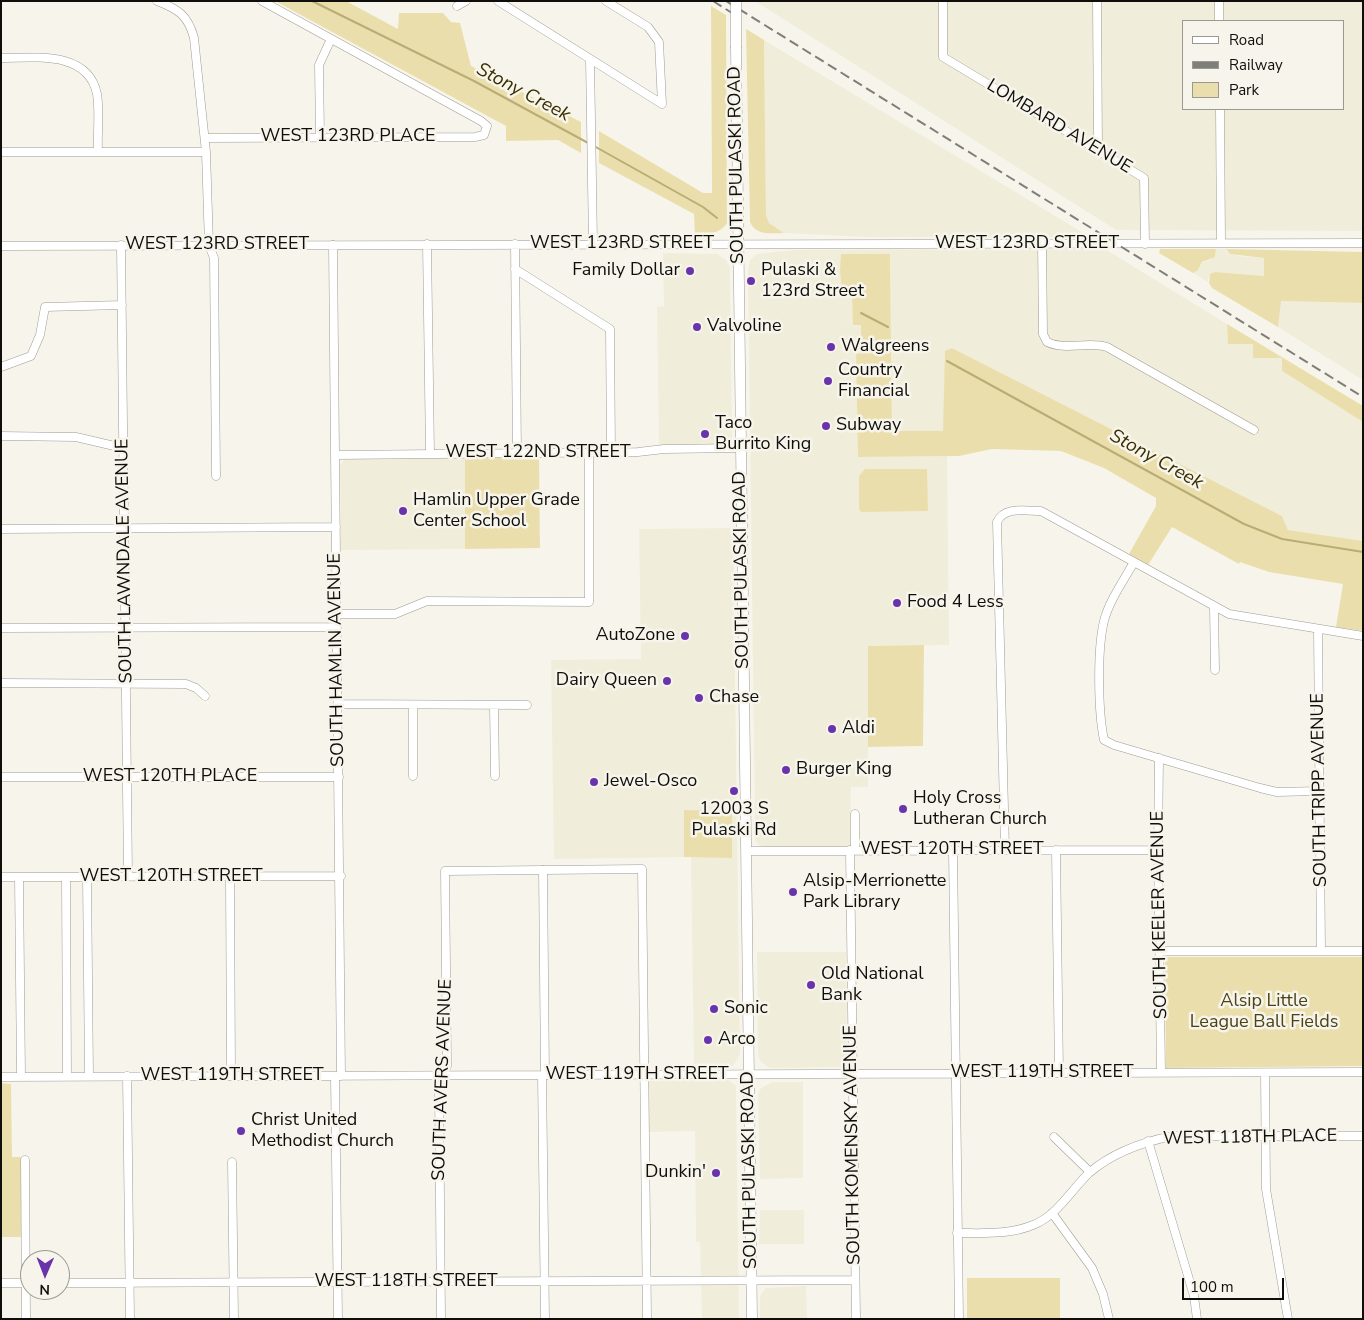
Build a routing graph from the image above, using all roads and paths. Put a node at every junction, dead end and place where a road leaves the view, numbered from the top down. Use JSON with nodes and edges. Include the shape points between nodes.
{"nodes":[{"id":1,"x":157,"y":1,"type":"edge"},
{"id":2,"x":262,"y":1,"type":"edge"},
{"id":3,"x":466,"y":1,"type":"edge"},
{"id":4,"x":498,"y":1,"type":"edge"},
{"id":5,"x":606,"y":1,"type":"edge"},
{"id":6,"x":736,"y":1,"type":"edge"},
{"id":7,"x":943,"y":1,"type":"edge"},
{"id":8,"x":1097,"y":1,"type":"edge"},
{"id":9,"x":1219,"y":1,"type":"edge"},
{"id":10,"x":457,"y":6,"type":"dead end"},
{"id":11,"x":1219,"y":20,"type":"edge"},
{"id":12,"x":331,"y":39,"type":"junction"},
{"id":13,"x":1,"y":58,"type":"edge"},
{"id":14,"x":590,"y":60,"type":"junction"},
{"id":15,"x":1220,"y":110,"type":"edge"},
{"id":16,"x":320,"y":137,"type":"junction"},
{"id":17,"x":204,"y":138,"type":"junction"},
{"id":18,"x":1098,"y":149,"type":"junction"},
{"id":19,"x":1,"y":152,"type":"edge"},
{"id":20,"x":98,"y":152,"type":"junction"},
{"id":21,"x":206,"y":152,"type":"junction"},
{"id":22,"x":738,"y":243,"type":"junction"},
{"id":23,"x":1042,"y":243,"type":"junction"},
{"id":24,"x":1221,"y":243,"type":"junction"},
{"id":25,"x":1363,"y":243,"type":"edge"},
{"id":26,"x":333,"y":244,"type":"junction"},
{"id":27,"x":427,"y":244,"type":"junction"},
{"id":28,"x":515,"y":244,"type":"junction"},
{"id":29,"x":593,"y":244,"type":"junction"},
{"id":30,"x":1145,"y":244,"type":"junction"},
{"id":31,"x":121,"y":245,"type":"junction"},
{"id":32,"x":209,"y":245,"type":"junction"},
{"id":33,"x":1,"y":246,"type":"edge"},
{"id":34,"x":515,"y":270,"type":"junction"},
{"id":35,"x":122,"y":305,"type":"junction"},
{"id":36,"x":1,"y":367,"type":"edge"},
{"id":37,"x":1254,"y":430,"type":"dead end"},
{"id":38,"x":1,"y":436,"type":"edge"},
{"id":39,"x":123,"y":448,"type":"junction"},
{"id":40,"x":740,"y":448,"type":"junction"},
{"id":41,"x":589,"y":452,"type":"junction"},
{"id":42,"x":611,"y":452,"type":"junction"},
{"id":43,"x":517,"y":453,"type":"junction"},
{"id":44,"x":430,"y":454,"type":"junction"},
{"id":45,"x":336,"y":455,"type":"junction"},
{"id":46,"x":216,"y":476,"type":"dead end"},
{"id":47,"x":336,"y":527,"type":"junction"},
{"id":48,"x":124,"y":528,"type":"junction"},
{"id":49,"x":1,"y":529,"type":"edge"},
{"id":50,"x":1134,"y":562,"type":"junction"},
{"id":51,"x":1214,"y":608,"type":"junction"},
{"id":52,"x":337,"y":614,"type":"junction"},
{"id":53,"x":337,"y":627,"type":"junction"},
{"id":54,"x":1,"y":628,"type":"edge"},
{"id":55,"x":126,"y":628,"type":"junction"},
{"id":56,"x":1318,"y":630,"type":"junction"},
{"id":57,"x":1363,"y":636,"type":"edge"},
{"id":58,"x":1215,"y":670,"type":"dead end"},
{"id":59,"x":1,"y":683,"type":"edge"},
{"id":60,"x":126,"y":683,"type":"junction"},
{"id":61,"x":205,"y":696,"type":"dead end"},
{"id":62,"x":338,"y":704,"type":"junction"},
{"id":63,"x":413,"y":705,"type":"junction"},
{"id":64,"x":494,"y":705,"type":"junction"},
{"id":65,"x":527,"y":705,"type":"dead end"},
{"id":66,"x":1159,"y":758,"type":"junction"},
{"id":67,"x":413,"y":776,"type":"dead end"},
{"id":68,"x":495,"y":776,"type":"dead end"},
{"id":69,"x":1,"y":777,"type":"edge"},
{"id":70,"x":128,"y":777,"type":"junction"},
{"id":71,"x":339,"y":777,"type":"junction"},
{"id":72,"x":1319,"y":791,"type":"junction"},
{"id":73,"x":855,"y":814,"type":"dead end"},
{"id":74,"x":852,"y":850,"type":"junction"},
{"id":75,"x":953,"y":850,"type":"junction"},
{"id":76,"x":1004,"y":850,"type":"junction"},
{"id":77,"x":1056,"y":850,"type":"junction"},
{"id":78,"x":1158,"y":850,"type":"junction"},
{"id":79,"x":746,"y":851,"type":"junction"},
{"id":80,"x":543,"y":870,"type":"junction"},
{"id":81,"x":87,"y":876,"type":"junction"},
{"id":82,"x":128,"y":876,"type":"junction"},
{"id":83,"x":230,"y":876,"type":"junction"},
{"id":84,"x":340,"y":876,"type":"junction"},
{"id":85,"x":1,"y":877,"type":"edge"},
{"id":86,"x":20,"y":877,"type":"junction"},
{"id":87,"x":66,"y":878,"type":"junction"},
{"id":88,"x":1160,"y":951,"type":"junction"},
{"id":89,"x":1321,"y":951,"type":"junction"},
{"id":90,"x":1363,"y":951,"type":"edge"},
{"id":91,"x":1161,"y":1072,"type":"junction"},
{"id":92,"x":1265,"y":1072,"type":"junction"},
{"id":93,"x":1363,"y":1072,"type":"edge"},
{"id":94,"x":852,"y":1073,"type":"junction"},
{"id":95,"x":955,"y":1073,"type":"junction"},
{"id":96,"x":1059,"y":1073,"type":"junction"},
{"id":97,"x":749,"y":1074,"type":"junction"},
{"id":98,"x":443,"y":1075,"type":"junction"},
{"id":99,"x":543,"y":1075,"type":"junction"},
{"id":100,"x":644,"y":1075,"type":"junction"},
{"id":101,"x":67,"y":1076,"type":"junction"},
{"id":102,"x":89,"y":1076,"type":"junction"},
{"id":103,"x":127,"y":1076,"type":"junction"},
{"id":104,"x":231,"y":1076,"type":"junction"},
{"id":105,"x":338,"y":1076,"type":"junction"},
{"id":106,"x":1,"y":1077,"type":"edge"},
{"id":107,"x":21,"y":1077,"type":"junction"},
{"id":108,"x":1266,"y":1136,"type":"junction"},
{"id":109,"x":1363,"y":1136,"type":"edge"},
{"id":110,"x":1054,"y":1137,"type":"dead end"},
{"id":111,"x":1148,"y":1141,"type":"junction"},
{"id":112,"x":25,"y":1160,"type":"dead end"},
{"id":113,"x":232,"y":1162,"type":"dead end"},
{"id":114,"x":1090,"y":1172,"type":"junction"},
{"id":115,"x":1052,"y":1214,"type":"junction"},
{"id":116,"x":957,"y":1233,"type":"junction"},
{"id":117,"x":27,"y":1250,"type":"edge"},
{"id":118,"x":752,"y":1280,"type":"junction"},
{"id":119,"x":855,"y":1280,"type":"junction"},
{"id":120,"x":440,"y":1281,"type":"junction"},
{"id":121,"x":544,"y":1281,"type":"junction"},
{"id":122,"x":647,"y":1281,"type":"junction"},
{"id":123,"x":234,"y":1282,"type":"junction"},
{"id":124,"x":337,"y":1282,"type":"junction"},
{"id":125,"x":1,"y":1283,"type":"edge"},
{"id":126,"x":20,"y":1283,"type":"edge"},
{"id":127,"x":70,"y":1283,"type":"edge"},
{"id":128,"x":130,"y":1283,"type":"junction"},
{"id":129,"x":27,"y":1300,"type":"edge"},
{"id":130,"x":26,"y":1319,"type":"edge"},
{"id":131,"x":130,"y":1319,"type":"edge"},
{"id":132,"x":234,"y":1319,"type":"edge"},
{"id":133,"x":338,"y":1319,"type":"edge"},
{"id":134,"x":441,"y":1319,"type":"edge"},
{"id":135,"x":545,"y":1319,"type":"edge"},
{"id":136,"x":647,"y":1319,"type":"edge"},
{"id":137,"x":752,"y":1319,"type":"edge"},
{"id":138,"x":856,"y":1319,"type":"edge"},
{"id":139,"x":959,"y":1319,"type":"edge"},
{"id":140,"x":1109,"y":1319,"type":"edge"},
{"id":141,"x":1197,"y":1319,"type":"edge"},
{"id":142,"x":1288,"y":1319,"type":"edge"}],
"edges":[{"from":1,"to":17,"type":"street","via":[[176,8],[187,18],[194,38]]},
{"from":2,"to":12,"type":"street"},
{"from":3,"to":10,"type":"street"},
{"from":4,"to":14,"type":"street"},
{"from":5,"to":14,"type":"street","via":[[640,22],[654,35],[660,50],[662,104]]},
{"from":6,"to":22,"type":"main road","name":"SOUTH PULASKI ROAD","bridge":true},
{"from":7,"to":18,"type":"street","name":"LOMBARD AVENUE","via":[[943,57]]},
{"from":8,"to":18,"type":"street"},
{"from":9,"to":11,"type":"street"},
{"from":12,"to":16,"type":"street","via":[[319,65]]},
{"from":12,"to":16,"type":"street","name":"WEST 123RD PLACE","via":[[480,121],[487,130],[484,136],[475,137]]},
{"from":13,"to":20,"type":"street","via":[[57,58],[83,70],[97,94]]},
{"from":14,"to":29,"type":"street"},
{"from":15,"to":24,"type":"street"},
{"from":16,"to":17,"type":"street","name":"WEST 123RD PLACE"},
{"from":17,"to":21,"type":"street"},
{"from":18,"to":30,"type":"street","name":"LOMBARD AVENUE","via":[[1144,178]]},
{"from":19,"to":20,"type":"street"},
{"from":20,"to":21,"type":"street"},
{"from":21,"to":32,"type":"street"},
{"from":22,"to":23,"type":"street","name":"WEST 123RD STREET"},
{"from":22,"to":29,"type":"street","name":"WEST 123RD STREET"},
{"from":22,"to":40,"type":"main road","name":"SOUTH PULASKI ROAD"},
{"from":23,"to":30,"type":"street","name":"WEST 123RD STREET"},
{"from":23,"to":37,"type":"street","via":[[1043,334],[1047,342],[1107,347]]},
{"from":24,"to":25,"type":"street","name":"WEST 123RD STREET"},
{"from":24,"to":30,"type":"street","name":"WEST 123RD STREET"},
{"from":26,"to":27,"type":"street","name":"WEST 123RD STREET"},
{"from":26,"to":32,"type":"street","name":"WEST 123RD STREET"},
{"from":26,"to":45,"type":"street","name":"SOUTH HAMLIN AVENUE"},
{"from":27,"to":28,"type":"street","name":"WEST 123RD STREET"},
{"from":27,"to":44,"type":"street"},
{"from":28,"to":29,"type":"street","name":"WEST 123RD STREET"},
{"from":28,"to":34,"type":"street"},
{"from":31,"to":32,"type":"street","name":"WEST 123RD STREET"},
{"from":31,"to":33,"type":"street","name":"WEST 123RD STREET"},
{"from":31,"to":35,"type":"street","name":"SOUTH LAWNDALE AVENUE"},
{"from":32,"to":46,"type":"street","via":[[214,258]]},
{"from":34,"to":42,"type":"street","via":[[610,329]]},
{"from":34,"to":43,"type":"street"},
{"from":35,"to":36,"type":"street","via":[[45,307],[40,335],[31,356]]},
{"from":35,"to":39,"type":"street","name":"SOUTH LAWNDALE AVENUE"},
{"from":38,"to":39,"type":"street","via":[[76,437]]},
{"from":39,"to":48,"type":"street","name":"SOUTH LAWNDALE AVENUE"},
{"from":40,"to":42,"type":"street","name":"WEST 122ND STREET"},
{"from":40,"to":79,"type":"main road","name":"SOUTH PULASKI ROAD"},
{"from":41,"to":42,"type":"street","name":"WEST 122ND STREET"},
{"from":41,"to":43,"type":"street","name":"WEST 122ND STREET"},
{"from":41,"to":52,"type":"street","via":[[589,602],[427,601],[395,614]]},
{"from":43,"to":44,"type":"street","name":"WEST 122ND STREET"},
{"from":44,"to":45,"type":"street","name":"WEST 122ND STREET"},
{"from":45,"to":47,"type":"street","name":"SOUTH HAMLIN AVENUE"},
{"from":47,"to":48,"type":"street"},
{"from":47,"to":52,"type":"street","name":"SOUTH HAMLIN AVENUE"},
{"from":48,"to":49,"type":"street"},
{"from":48,"to":55,"type":"street","name":"SOUTH LAWNDALE AVENUE"},
{"from":50,"to":51,"type":"street"},
{"from":50,"to":66,"type":"street","via":[[1104,620],[1101,723],[1104,740]]},
{"from":50,"to":76,"type":"street","via":[[1041,511],[1007,511],[1000,515],[997,522]]},
{"from":51,"to":56,"type":"street","via":[[1246,618]]},
{"from":51,"to":58,"type":"street"},
{"from":52,"to":53,"type":"street","name":"SOUTH HAMLIN AVENUE"},
{"from":53,"to":55,"type":"street"},
{"from":53,"to":62,"type":"street","name":"SOUTH HAMLIN AVENUE"},
{"from":54,"to":55,"type":"street"},
{"from":55,"to":60,"type":"street","name":"SOUTH LAWNDALE AVENUE"},
{"from":56,"to":57,"type":"street"},
{"from":56,"to":72,"type":"street","name":"SOUTH TRIPP AVENUE"},
{"from":59,"to":60,"type":"street"},
{"from":60,"to":61,"type":"street","via":[[186,684]]},
{"from":60,"to":70,"type":"street","name":"SOUTH LAWNDALE AVENUE"},
{"from":62,"to":63,"type":"street"},
{"from":62,"to":71,"type":"street","name":"SOUTH HAMLIN AVENUE"},
{"from":63,"to":64,"type":"street"},
{"from":63,"to":67,"type":"street"},
{"from":64,"to":65,"type":"street"},
{"from":64,"to":68,"type":"street"},
{"from":66,"to":72,"type":"street","via":[[1276,792]]},
{"from":66,"to":78,"type":"street","name":"SOUTH KEELER AVENUE"},
{"from":69,"to":70,"type":"street","name":"WEST 120TH PLACE"},
{"from":70,"to":71,"type":"street","name":"WEST 120TH PLACE"},
{"from":70,"to":82,"type":"street","name":"SOUTH LAWNDALE AVENUE"},
{"from":71,"to":84,"type":"street","name":"SOUTH HAMLIN AVENUE"},
{"from":72,"to":89,"type":"street","name":"SOUTH TRIPP AVENUE"},
{"from":73,"to":74,"type":"street","name":"SOUTH KOMENSKY AVENUE"},
{"from":74,"to":75,"type":"street","name":"WEST 120TH STREET"},
{"from":74,"to":79,"type":"street","name":"WEST 120TH STREET"},
{"from":74,"to":94,"type":"street","name":"SOUTH KOMENSKY AVENUE"},
{"from":75,"to":76,"type":"street","name":"WEST 120TH STREET"},
{"from":75,"to":95,"type":"street"},
{"from":76,"to":77,"type":"street","name":"WEST 120TH STREET"},
{"from":77,"to":78,"type":"street","name":"WEST 120TH STREET"},
{"from":77,"to":96,"type":"street"},
{"from":78,"to":88,"type":"street","name":"SOUTH KEELER AVENUE"},
{"from":79,"to":97,"type":"main road","name":"SOUTH PULASKI ROAD"},
{"from":80,"to":98,"type":"street","name":"SOUTH AVERS AVENUE","via":[[445,871],[447,1066]]},
{"from":80,"to":99,"type":"street"},
{"from":80,"to":100,"type":"street","via":[[642,868]]},
{"from":81,"to":82,"type":"street","name":"WEST 120TH STREET"},
{"from":81,"to":87,"type":"street","name":"WEST 120TH STREET"},
{"from":81,"to":102,"type":"street"},
{"from":82,"to":83,"type":"street","name":"WEST 120TH STREET"},
{"from":83,"to":84,"type":"street","name":"WEST 120TH STREET"},
{"from":83,"to":104,"type":"street"},
{"from":84,"to":105,"type":"street","name":"SOUTH HAMLIN AVENUE"},
{"from":85,"to":86,"type":"street","name":"WEST 120TH STREET"},
{"from":86,"to":87,"type":"street","name":"WEST 120TH STREET"},
{"from":86,"to":107,"type":"street"},
{"from":87,"to":101,"type":"street"},
{"from":88,"to":89,"type":"street"},
{"from":88,"to":91,"type":"street","name":"SOUTH KEELER AVENUE"},
{"from":89,"to":90,"type":"street"},
{"from":91,"to":92,"type":"street","name":"WEST 119TH STREET"},
{"from":91,"to":96,"type":"street","name":"WEST 119TH STREET"},
{"from":92,"to":93,"type":"street","name":"WEST 119TH STREET"},
{"from":92,"to":108,"type":"street"},
{"from":94,"to":95,"type":"street","name":"WEST 119TH STREET"},
{"from":94,"to":97,"type":"street","name":"WEST 119TH STREET"},
{"from":94,"to":119,"type":"street","name":"SOUTH KOMENSKY AVENUE"},
{"from":95,"to":96,"type":"street","name":"WEST 119TH STREET"},
{"from":95,"to":116,"type":"street"},
{"from":97,"to":100,"type":"street","name":"WEST 119TH STREET"},
{"from":97,"to":118,"type":"main road","name":"SOUTH PULASKI ROAD"},
{"from":98,"to":99,"type":"street","name":"WEST 119TH STREET"},
{"from":98,"to":105,"type":"street","name":"WEST 119TH STREET"},
{"from":98,"to":120,"type":"street","name":"SOUTH AVERS AVENUE","via":[[439,1084]]},
{"from":99,"to":100,"type":"street","name":"WEST 119TH STREET"},
{"from":99,"to":121,"type":"street"},
{"from":100,"to":122,"type":"street"},
{"from":101,"to":102,"type":"street","name":"WEST 119TH STREET"},
{"from":101,"to":107,"type":"street","name":"WEST 119TH STREET"},
{"from":102,"to":103,"type":"street","name":"WEST 119TH STREET"},
{"from":103,"to":104,"type":"street","name":"WEST 119TH STREET"},
{"from":103,"to":128,"type":"street"},
{"from":104,"to":105,"type":"street","name":"WEST 119TH STREET"},
{"from":105,"to":124,"type":"street","name":"SOUTH HAMLIN AVENUE"},
{"from":106,"to":107,"type":"street","name":"WEST 119TH STREET"},
{"from":108,"to":109,"type":"street","name":"WEST 118TH PLACE"},
{"from":108,"to":111,"type":"street","name":"WEST 118TH PLACE","via":[[1172,1136]]},
{"from":108,"to":142,"type":"street","via":[[1266,1189]]},
{"from":110,"to":114,"type":"street"},
{"from":111,"to":114,"type":"street","name":"WEST 118TH PLACE","via":[[1120,1153]]},
{"from":111,"to":141,"type":"street","via":[[1194,1296]]},
{"from":112,"to":117,"type":"street"},
{"from":113,"to":123,"type":"street"},
{"from":114,"to":115,"type":"street","name":"WEST 118TH PLACE"},
{"from":115,"to":116,"type":"street","name":"WEST 118TH PLACE","via":[[1035,1225],[1011,1232]]},
{"from":115,"to":140,"type":"street","via":[[1092,1268]]},
{"from":116,"to":139,"type":"street"},
{"from":118,"to":119,"type":"street","name":"WEST 118TH STREET"},
{"from":118,"to":122,"type":"street","name":"WEST 118TH STREET"},
{"from":118,"to":137,"type":"main road","name":"SOUTH PULASKI ROAD"},
{"from":119,"to":138,"type":"street","name":"SOUTH KOMENSKY AVENUE"},
{"from":120,"to":121,"type":"street","name":"WEST 118TH STREET"},
{"from":120,"to":124,"type":"street","name":"WEST 118TH STREET"},
{"from":120,"to":134,"type":"street","name":"SOUTH AVERS AVENUE"},
{"from":121,"to":122,"type":"street","name":"WEST 118TH STREET"},
{"from":121,"to":135,"type":"street"},
{"from":122,"to":136,"type":"street"},
{"from":123,"to":124,"type":"street","name":"WEST 118TH STREET"},
{"from":123,"to":128,"type":"street","name":"WEST 118TH STREET"},
{"from":123,"to":132,"type":"street"},
{"from":124,"to":133,"type":"street","name":"SOUTH HAMLIN AVENUE"},
{"from":125,"to":126,"type":"street"},
{"from":127,"to":128,"type":"street","name":"WEST 118TH STREET"},
{"from":128,"to":131,"type":"street"},
{"from":129,"to":130,"type":"street"}]}
